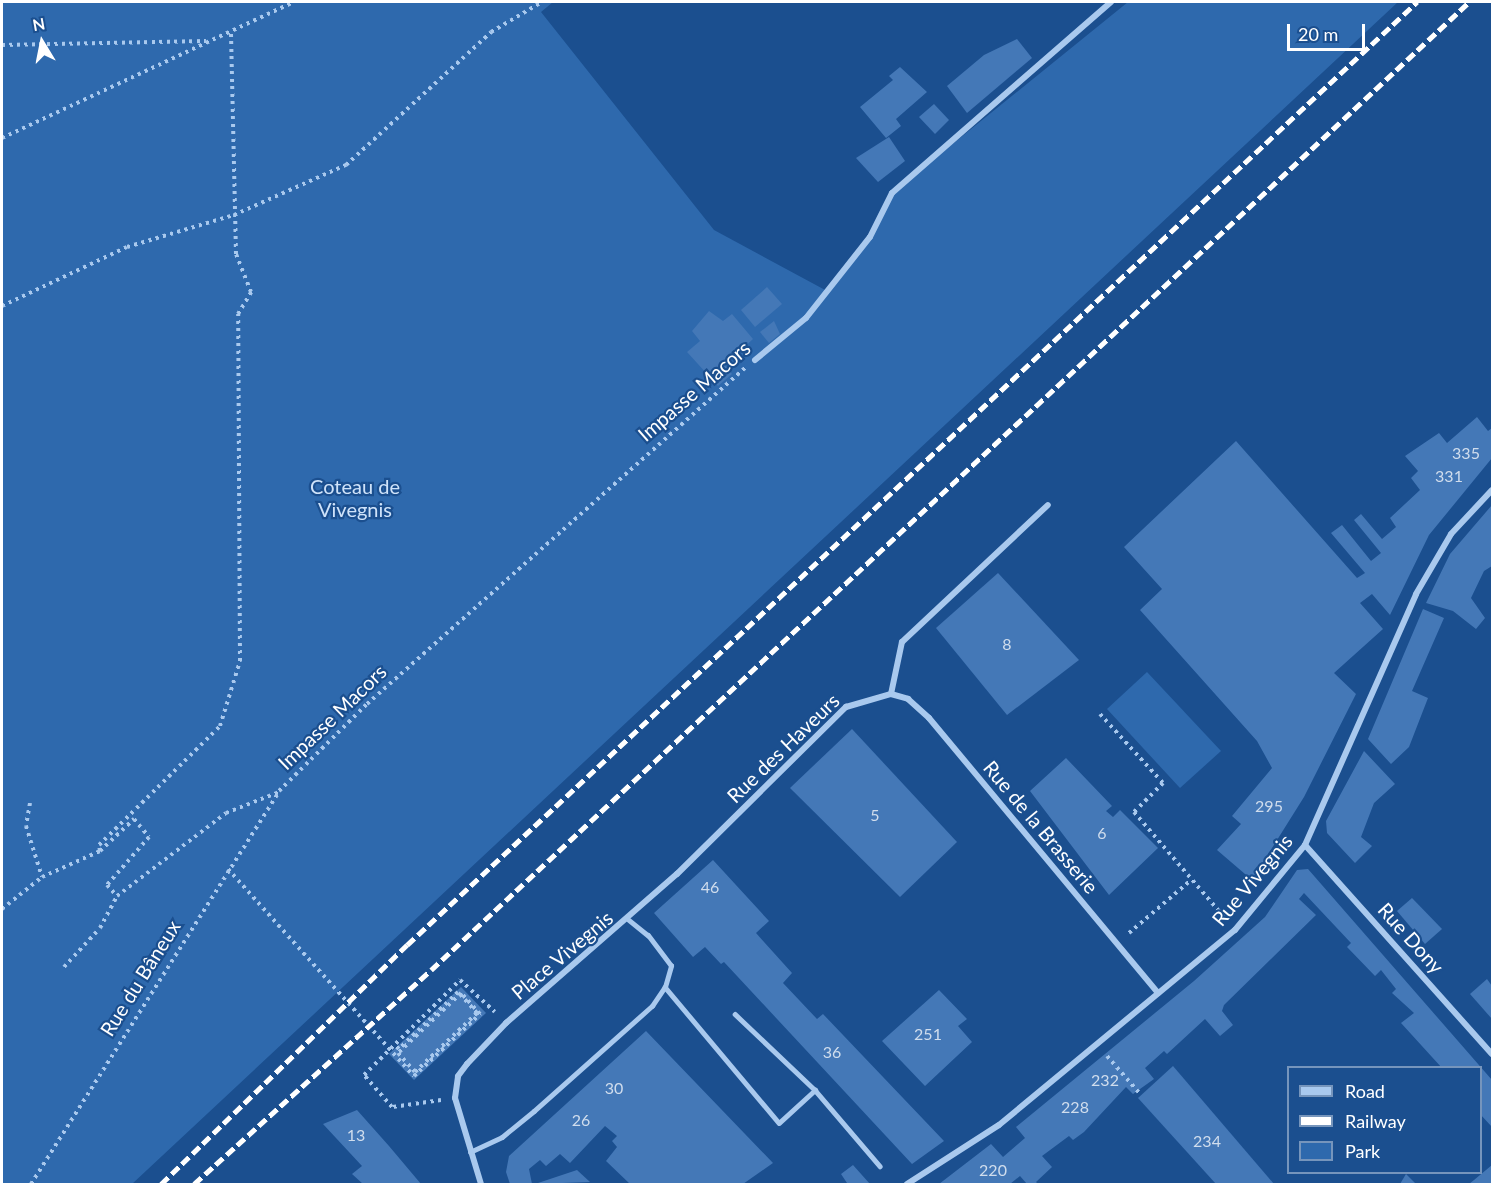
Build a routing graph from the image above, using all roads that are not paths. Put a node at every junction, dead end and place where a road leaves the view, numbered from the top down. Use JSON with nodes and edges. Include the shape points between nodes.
{"nodes":[{"id":1,"x":1111,"y":2,"type":"edge"},
{"id":2,"x":754,"y":360,"type":"road end"},
{"id":3,"x":1492,"y":490,"type":"edge"},
{"id":4,"x":1048,"y":505,"type":"dead end"},
{"id":5,"x":891,"y":693,"type":"junction"},
{"id":6,"x":1305,"y":845,"type":"junction"},
{"id":7,"x":628,"y":920,"type":"junction"},
{"id":8,"x":665,"y":987,"type":"junction"},
{"id":9,"x":1158,"y":993,"type":"junction"},
{"id":10,"x":735,"y":1014,"type":"dead end"},
{"id":11,"x":1492,"y":1054,"type":"edge"},
{"id":12,"x":815,"y":1090,"type":"junction"},
{"id":13,"x":470,"y":1152,"type":"junction"},
{"id":14,"x":880,"y":1166,"type":"dead end"},
{"id":15,"x":481,"y":1185,"type":"edge"},
{"id":16,"x":907,"y":1185,"type":"edge"}],
"edges":[{"from":1,"to":2,"type":"street","name":"Impasse Macors","via":[[892,194],[870,237],[806,318]]},
{"from":3,"to":6,"type":"street","name":"Rue Vivegnis","via":[[1451,534],[1416,594]]},
{"from":4,"to":5,"type":"street","via":[[902,642]]},
{"from":5,"to":7,"type":"street","name":"Rue des Haveurs","via":[[846,707]]},
{"from":5,"to":9,"type":"street","name":"Rue de la Brasserie","via":[[908,699],[929,718]]},
{"from":6,"to":9,"type":"street","name":"Rue Vivegnis","via":[[1235,930]]},
{"from":6,"to":11,"type":"street","name":"Rue Dony"},
{"from":7,"to":8,"type":"lane","name":"Place Vivegnis","via":[[648,936],[671,966]]},
{"from":7,"to":13,"type":"street","name":"Place Vivegnis","via":[[506,1023],[458,1076],[455,1098]]},
{"from":8,"to":12,"type":"lane","via":[[779,1123]]},
{"from":8,"to":13,"type":"lane","via":[[652,1006],[534,1111],[502,1137]]},
{"from":9,"to":16,"type":"street","name":"Rue Vivegnis","via":[[1076,1065],[999,1125]]},
{"from":10,"to":12,"type":"lane"},
{"from":12,"to":14,"type":"lane"},
{"from":13,"to":15,"type":"street"}]}
